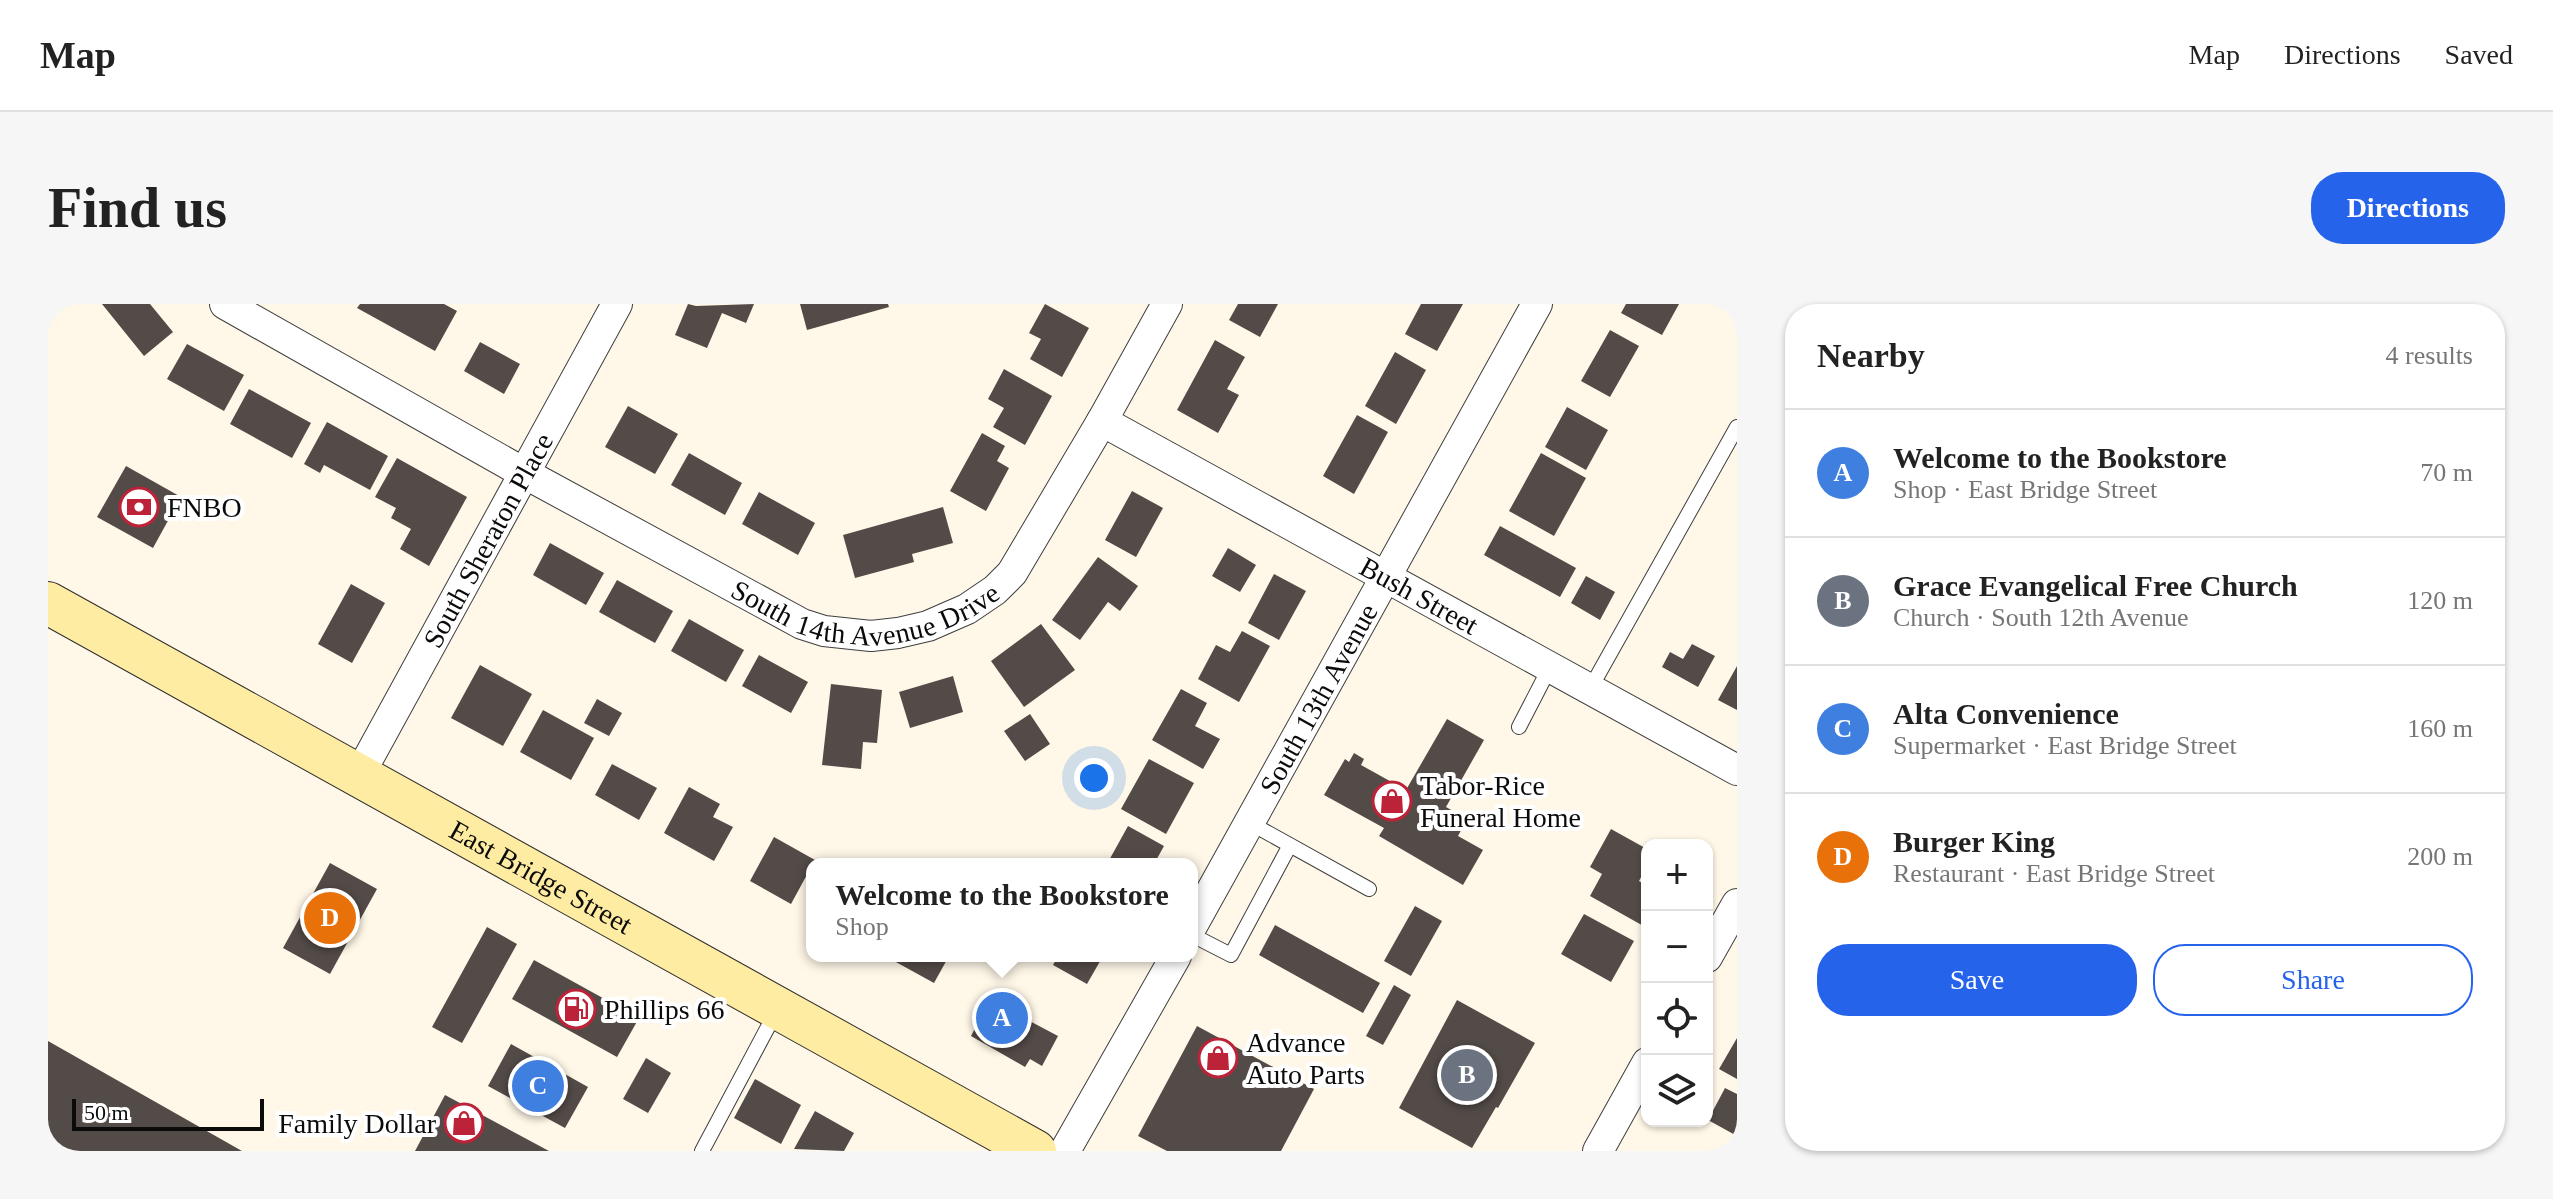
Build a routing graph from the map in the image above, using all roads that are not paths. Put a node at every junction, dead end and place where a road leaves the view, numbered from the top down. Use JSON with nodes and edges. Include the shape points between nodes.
{"nodes":[{"id":1,"x":225,"y":304,"type":"edge"},
{"id":2,"x":617,"y":304,"type":"edge"},
{"id":3,"x":1167,"y":304,"type":"edge"},
{"id":4,"x":1537,"y":304,"type":"edge"},
{"id":5,"x":1102,"y":421,"type":"junction"},
{"id":6,"x":1737,"y":427,"type":"edge"},
{"id":7,"x":524,"y":473,"type":"junction"},
{"id":8,"x":1386,"y":575,"type":"junction"},
{"id":9,"x":48,"y":603,"type":"edge"},
{"id":10,"x":1550,"y":667,"type":"junction"},
{"id":11,"x":1590,"y":689,"type":"junction"},
{"id":12,"x":1519,"y":727,"type":"dead end"},
{"id":13,"x":1737,"y":770,"type":"edge"},
{"id":14,"x":358,"y":777,"type":"junction"},
{"id":15,"x":1250,"y":823,"type":"junction"},
{"id":16,"x":1290,"y":845,"type":"junction"},
{"id":17,"x":1369,"y":889,"type":"dead end"},
{"id":18,"x":1737,"y":904,"type":"edge"},
{"id":19,"x":1198,"y":915,"type":"edge"},
{"id":20,"x":1198,"y":938,"type":"edge"},
{"id":21,"x":1713,"y":946,"type":"edge"},
{"id":22,"x":1173,"y":962,"type":"edge"},
{"id":23,"x":778,"y":1009,"type":"junction"},
{"id":24,"x":1641,"y":1074,"type":"edge"},
{"id":25,"x":702,"y":1151,"type":"edge"},
{"id":26,"x":1035,"y":1151,"type":"edge"},
{"id":27,"x":1065,"y":1151,"type":"edge"},
{"id":28,"x":1598,"y":1151,"type":"edge"}],
"edges":[{"from":1,"to":7,"type":"street","name":"South 14th Avenue Drive"},
{"from":2,"to":7,"type":"street","name":"South Sheraton Place"},
{"from":3,"to":5,"type":"street","name":"South 14th Avenue Drive"},
{"from":4,"to":8,"type":"street","name":"South 13th Avenue"},
{"from":5,"to":7,"type":"street","name":"South 14th Avenue Drive","via":[[1018,564],[995,590],[949,619],[871,636],[802,624]]},
{"from":5,"to":8,"type":"street","name":"Bush Street"},
{"from":6,"to":11,"type":"lane"},
{"from":7,"to":14,"type":"street","name":"South Sheraton Place"},
{"from":8,"to":10,"type":"street","name":"Bush Street"},
{"from":8,"to":15,"type":"street","name":"South 13th Avenue"},
{"from":9,"to":14,"type":"main road","name":"East Bridge Street"},
{"from":10,"to":11,"type":"street","name":"Bush Street"},
{"from":10,"to":12,"type":"lane"},
{"from":11,"to":13,"type":"street","name":"Bush Street"},
{"from":14,"to":23,"type":"main road","name":"East Bridge Street"},
{"from":15,"to":16,"type":"lane"},
{"from":15,"to":19,"type":"street","name":"South 13th Avenue"},
{"from":16,"to":17,"type":"lane"},
{"from":16,"to":20,"type":"lane","via":[[1231,955]]},
{"from":18,"to":21,"type":"street"},
{"from":22,"to":27,"type":"street"},
{"from":23,"to":25,"type":"lane"},
{"from":23,"to":26,"type":"main road","name":"East Bridge Street"},
{"from":24,"to":28,"type":"street"}]}
